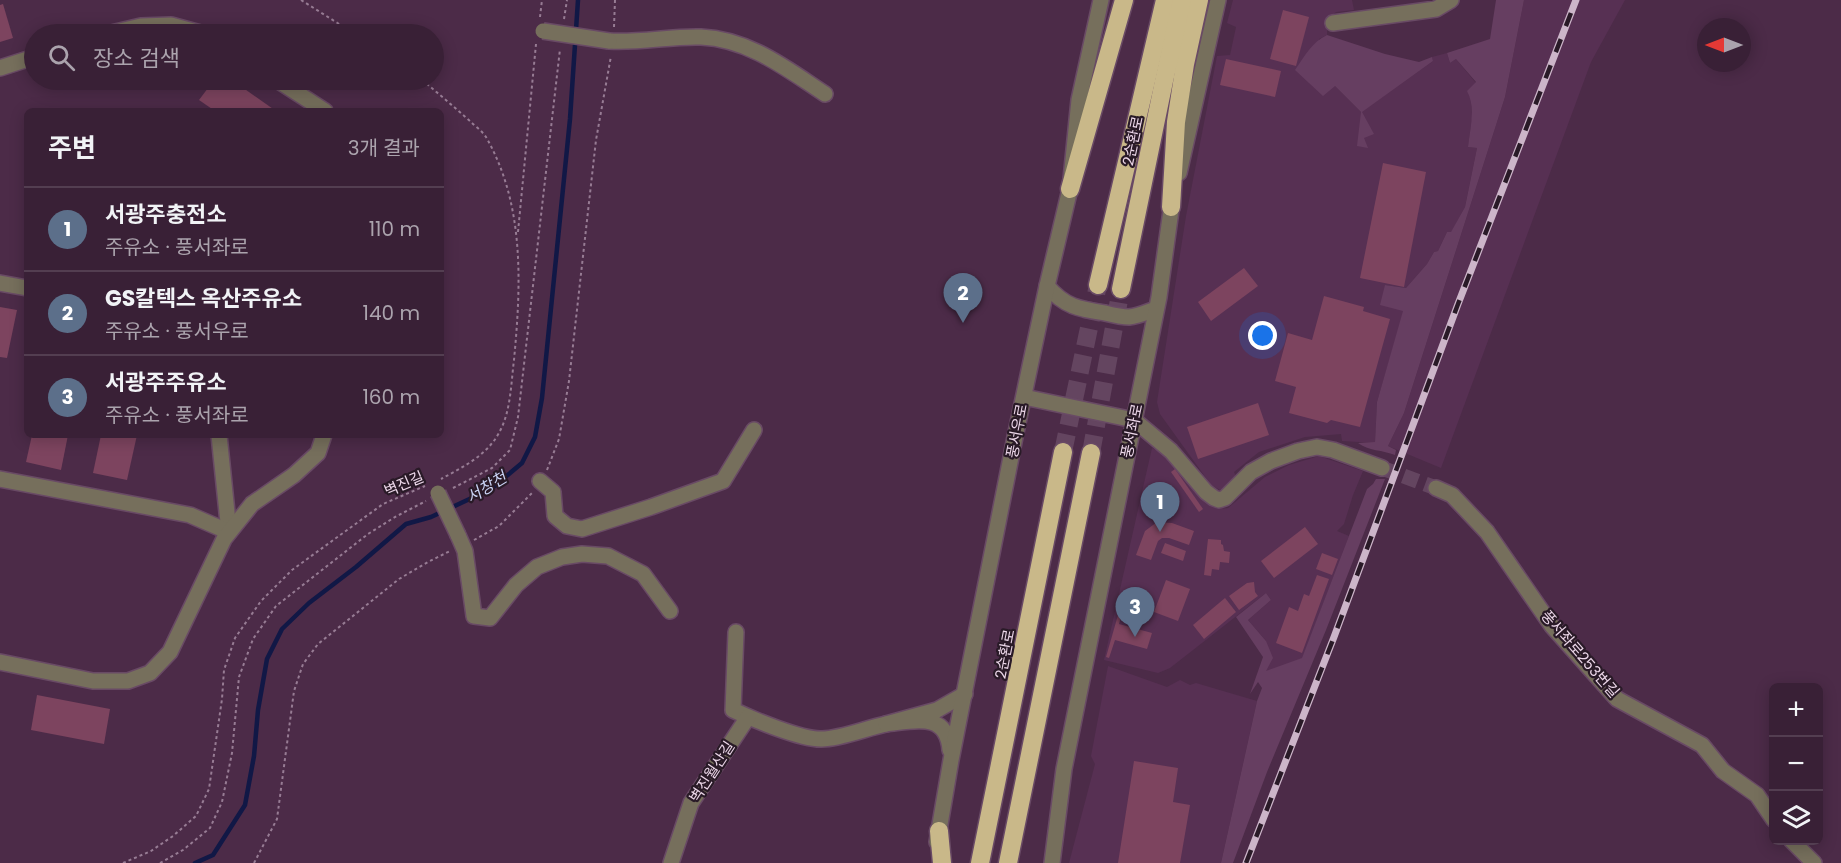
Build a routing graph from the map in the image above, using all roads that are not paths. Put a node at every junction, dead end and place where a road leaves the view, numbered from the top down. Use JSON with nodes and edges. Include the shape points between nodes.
{"nodes":[{"id":1,"x":1101,"y":0,"type":"edge"},
{"id":2,"x":1124,"y":0,"type":"edge"},
{"id":3,"x":1165,"y":0,"type":"edge"},
{"id":4,"x":1182,"y":0,"type":"edge"},
{"id":5,"x":1199,"y":0,"type":"edge"},
{"id":6,"x":1218,"y":0,"type":"edge"},
{"id":7,"x":1451,"y":0,"type":"edge"},
{"id":8,"x":1333,"y":23,"type":"dead end"},
{"id":9,"x":541,"y":31,"type":"road end"},
{"id":10,"x":24,"y":60,"type":"edge"},
{"id":11,"x":0,"y":68,"type":"edge"},
{"id":12,"x":292,"y":90,"type":"edge"},
{"id":13,"x":825,"y":94,"type":"dead end"},
{"id":14,"x":320,"y":108,"type":"edge"},
{"id":15,"x":1070,"y":189,"type":"junction"},
{"id":16,"x":1171,"y":207,"type":"junction"},
{"id":17,"x":0,"y":283,"type":"edge"},
{"id":18,"x":1098,"y":285,"type":"tunnel mouth"},
{"id":19,"x":1047,"y":286,"type":"junction"},
{"id":20,"x":24,"y":287,"type":"edge"},
{"id":21,"x":1121,"y":289,"type":"tunnel mouth"},
{"id":22,"x":1156,"y":309,"type":"junction"},
{"id":23,"x":1024,"y":397,"type":"junction"},
{"id":24,"x":1134,"y":420,"type":"junction"},
{"id":25,"x":754,"y":430,"type":"dead end"},
{"id":26,"x":219,"y":438,"type":"edge"},
{"id":27,"x":323,"y":438,"type":"edge"},
{"id":28,"x":1063,"y":452,"type":"tunnel mouth"},
{"id":29,"x":1091,"y":453,"type":"tunnel mouth"},
{"id":30,"x":1382,"y":468,"type":"tunnel mouth"},
{"id":31,"x":0,"y":480,"type":"edge"},
{"id":32,"x":540,"y":481,"type":"road end"},
{"id":33,"x":1436,"y":488,"type":"tunnel mouth"},
{"id":34,"x":435,"y":491,"type":"road end"},
{"id":35,"x":229,"y":532,"type":"junction"},
{"id":36,"x":670,"y":611,"type":"dead end"},
{"id":37,"x":736,"y":632,"type":"dead end"},
{"id":38,"x":0,"y":662,"type":"edge"},
{"id":39,"x":965,"y":694,"type":"junction"},
{"id":40,"x":748,"y":717,"type":"junction"},
{"id":41,"x":886,"y":724,"type":"junction"},
{"id":42,"x":951,"y":759,"type":"junction"},
{"id":43,"x":1769,"y":813,"type":"edge"},
{"id":44,"x":939,"y":831,"type":"junction"},
{"id":45,"x":1796,"y":845,"type":"edge"},
{"id":46,"x":671,"y":863,"type":"edge"},
{"id":47,"x":933,"y":863,"type":"edge"},
{"id":48,"x":942,"y":863,"type":"edge"},
{"id":49,"x":980,"y":863,"type":"edge"},
{"id":50,"x":1008,"y":863,"type":"edge"},
{"id":51,"x":1052,"y":863,"type":"edge"},
{"id":52,"x":1814,"y":863,"type":"edge"}],
"edges":[{"from":1,"to":15,"type":"street","name":"풍서우로","via":[[1079,100]]},
{"from":2,"to":15,"type":"highway"},
{"from":3,"to":18,"type":"highway","name":"2순환로"},
{"from":4,"to":21,"type":"highway","name":"2순환로"},
{"from":5,"to":16,"type":"highway","via":[[1176,122]]},
{"from":6,"to":16,"type":"street","name":"풍서좌로"},
{"from":7,"to":8,"type":"street","via":[[1436,9]]},
{"from":9,"to":13,"type":"street","bridge":true,"via":[[612,41],[701,37],[728,41],[769,57]]},
{"from":10,"to":11,"type":"street"},
{"from":12,"to":14,"type":"street"},
{"from":15,"to":19,"type":"street","name":"풍서우로"},
{"from":16,"to":22,"type":"street","name":"풍서좌로"},
{"from":17,"to":20,"type":"street"},
{"from":19,"to":22,"type":"street","via":[[1077,308],[1127,317]]},
{"from":19,"to":23,"type":"street","name":"풍서우로"},
{"from":22,"to":24,"type":"street","name":"풍서좌로"},
{"from":23,"to":24,"type":"street"},
{"from":23,"to":39,"type":"street","name":"풍서우로"},
{"from":24,"to":30,"type":"street","via":[[1171,451],[1206,492],[1219,500],[1251,472],[1271,461],[1317,447]]},
{"from":24,"to":51,"type":"street","name":"풍서좌로","via":[[1064,769]]},
{"from":25,"to":32,"type":"street","via":[[723,481],[582,529],[567,526],[555,516],[553,492]]},
{"from":26,"to":35,"type":"street"},
{"from":27,"to":35,"type":"street","via":[[318,453],[294,476],[252,504]]},
{"from":28,"to":49,"type":"highway","name":"2순환로"},
{"from":29,"to":50,"type":"highway"},
{"from":31,"to":35,"type":"street","via":[[190,515]]},
{"from":33,"to":43,"type":"street","name":"풍서좌로253번길","via":[[1452,495],[1487,532],[1552,626],[1617,699],[1702,745],[1723,771],[1757,795]]},
{"from":34,"to":36,"type":"street","bridge":true,"via":[[465,551],[474,616],[490,618],[516,585],[537,567],[582,554],[608,556],[643,574]]},
{"from":35,"to":38,"type":"street","via":[[170,652],[150,673],[128,681],[93,681]]},
{"from":37,"to":40,"type":"street","via":[[734,710]]},
{"from":39,"to":41,"type":"street","via":[[937,710]]},
{"from":39,"to":42,"type":"street","name":"풍서우로"},
{"from":40,"to":41,"type":"street","via":[[820,740]]},
{"from":40,"to":46,"type":"street","name":"벽진월산길","via":[[691,803]]},
{"from":41,"to":42,"type":"street","via":[[930,721],[939,725],[949,738]]},
{"from":42,"to":44,"type":"street","name":"풍서우로"},
{"from":44,"to":47,"type":"street","name":"풍서우로"},
{"from":44,"to":48,"type":"highway"},
{"from":45,"to":52,"type":"street"}]}
